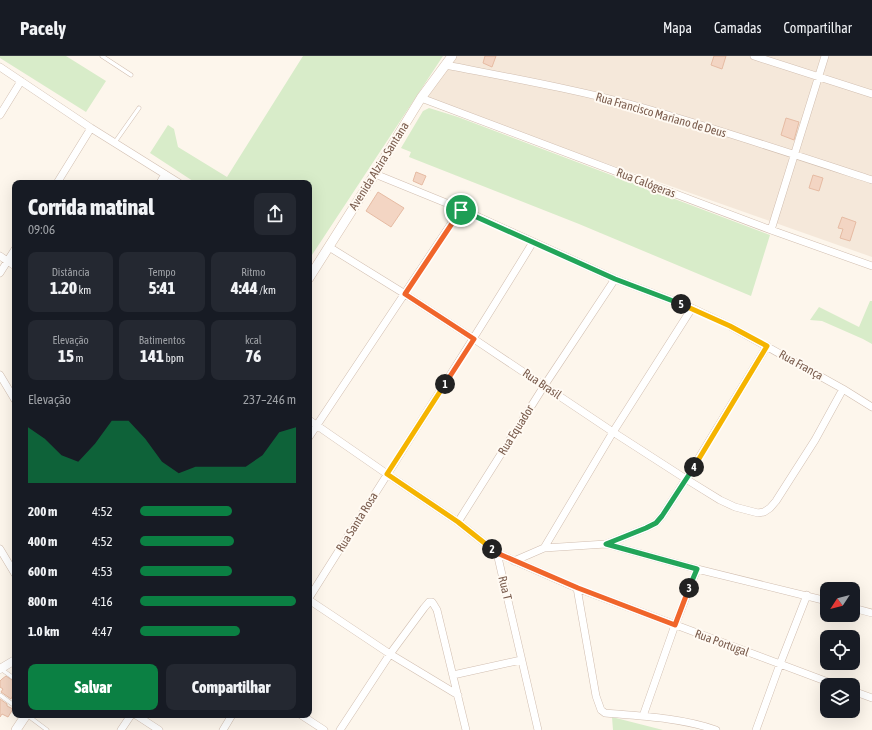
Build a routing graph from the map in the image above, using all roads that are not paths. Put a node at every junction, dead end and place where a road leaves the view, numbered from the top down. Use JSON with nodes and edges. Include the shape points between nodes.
{"nodes":[{"id":1,"x":102,"y":56,"type":"edge"},
{"id":2,"x":452,"y":56,"type":"edge"},
{"id":3,"x":754,"y":56,"type":"edge"},
{"id":4,"x":825,"y":56,"type":"edge"},
{"id":5,"x":446,"y":65,"type":"junction"},
{"id":6,"x":0,"y":67,"type":"edge"},
{"id":7,"x":131,"y":75,"type":"dead end"},
{"id":8,"x":819,"y":77,"type":"junction"},
{"id":9,"x":21,"y":81,"type":"junction"},
{"id":10,"x":872,"y":94,"type":"edge"},
{"id":11,"x":421,"y":98,"type":"junction"},
{"id":12,"x":139,"y":108,"type":"dead end"},
{"id":13,"x":0,"y":115,"type":"edge"},
{"id":14,"x":91,"y":128,"type":"junction"},
{"id":15,"x":115,"y":142,"type":"junction"},
{"id":16,"x":795,"y":154,"type":"junction"},
{"id":17,"x":165,"y":174,"type":"junction"},
{"id":18,"x":375,"y":174,"type":"junction"},
{"id":19,"x":59,"y":180,"type":"edge"},
{"id":20,"x":162,"y":180,"type":"edge"},
{"id":21,"x":174,"y":180,"type":"edge"},
{"id":22,"x":872,"y":180,"type":"edge"},
{"id":23,"x":461,"y":210,"type":"junction"},
{"id":24,"x":771,"y":230,"type":"junction"},
{"id":25,"x":533,"y":242,"type":"junction"},
{"id":26,"x":329,"y":247,"type":"junction"},
{"id":27,"x":12,"y":255,"type":"edge"},
{"id":28,"x":0,"y":256,"type":"edge"},
{"id":29,"x":8,"y":262,"type":"junction"},
{"id":30,"x":12,"y":264,"type":"edge"},
{"id":31,"x":872,"y":266,"type":"edge"},
{"id":32,"x":312,"y":271,"type":"edge"},
{"id":33,"x":0,"y":273,"type":"edge"},
{"id":34,"x":615,"y":279,"type":"junction"},
{"id":35,"x":405,"y":294,"type":"junction"},
{"id":36,"x":692,"y":308,"type":"junction"},
{"id":37,"x":474,"y":339,"type":"junction"},
{"id":38,"x":767,"y":346,"type":"junction"},
{"id":39,"x":0,"y":375,"type":"edge"},
{"id":40,"x":544,"y":386,"type":"junction"},
{"id":41,"x":843,"y":388,"type":"junction"},
{"id":42,"x":12,"y":395,"type":"edge"},
{"id":43,"x":872,"y":407,"type":"edge"},
{"id":44,"x":312,"y":422,"type":"edge"},
{"id":45,"x":317,"y":425,"type":"junction"},
{"id":46,"x":312,"y":432,"type":"edge"},
{"id":47,"x":613,"y":432,"type":"junction"},
{"id":48,"x":387,"y":474,"type":"junction"},
{"id":49,"x":686,"y":479,"type":"junction"},
{"id":50,"x":458,"y":522,"type":"junction"},
{"id":51,"x":606,"y":544,"type":"junction"},
{"id":52,"x":0,"y":548,"type":"edge"},
{"id":53,"x":544,"y":548,"type":"junction"},
{"id":54,"x":497,"y":553,"type":"junction"},
{"id":55,"x":514,"y":560,"type":"junction"},
{"id":56,"x":12,"y":569,"type":"edge"},
{"id":57,"x":697,"y":569,"type":"junction"},
{"id":58,"x":578,"y":588,"type":"junction"},
{"id":59,"x":312,"y":594,"type":"edge"},
{"id":60,"x":807,"y":595,"type":"junction"},
{"id":61,"x":820,"y":599,"type":"edge"},
{"id":62,"x":312,"y":601,"type":"edge"},
{"id":63,"x":860,"y":610,"type":"edge"},
{"id":64,"x":872,"y":613,"type":"edge"},
{"id":65,"x":675,"y":625,"type":"junction"},
{"id":66,"x":390,"y":654,"type":"junction"},
{"id":67,"x":521,"y":660,"type":"junction"},
{"id":68,"x":12,"y":662,"type":"edge"},
{"id":69,"x":780,"y":664,"type":"junction"},
{"id":70,"x":0,"y":669,"type":"edge"},
{"id":71,"x":453,"y":675,"type":"junction"},
{"id":72,"x":12,"y":677,"type":"edge"},
{"id":73,"x":820,"y":679,"type":"edge"},
{"id":74,"x":860,"y":694,"type":"edge"},
{"id":75,"x":0,"y":695,"type":"edge"},
{"id":76,"x":458,"y":695,"type":"junction"},
{"id":77,"x":872,"y":698,"type":"edge"},
{"id":78,"x":12,"y":704,"type":"edge"},
{"id":79,"x":643,"y":716,"type":"junction"},
{"id":80,"x":25,"y":718,"type":"edge"},
{"id":81,"x":31,"y":718,"type":"edge"},
{"id":82,"x":129,"y":718,"type":"edge"},
{"id":83,"x":141,"y":718,"type":"edge"},
{"id":84,"x":230,"y":718,"type":"edge"},
{"id":85,"x":306,"y":718,"type":"edge"},
{"id":86,"x":16,"y":730,"type":"edge"},
{"id":87,"x":47,"y":730,"type":"edge"},
{"id":88,"x":121,"y":730,"type":"edge"},
{"id":89,"x":159,"y":730,"type":"edge"},
{"id":90,"x":223,"y":730,"type":"edge"},
{"id":91,"x":324,"y":730,"type":"edge"},
{"id":92,"x":340,"y":730,"type":"edge"},
{"id":93,"x":466,"y":730,"type":"edge"},
{"id":94,"x":538,"y":730,"type":"edge"},
{"id":95,"x":716,"y":730,"type":"edge"},
{"id":96,"x":756,"y":730,"type":"edge"}],
"edges":[{"from":1,"to":7,"type":"lane"},
{"from":2,"to":5,"type":"main road","name":"Avenida Alzira Santana"},
{"from":3,"to":8,"type":"street"},
{"from":4,"to":8,"type":"street"},
{"from":5,"to":11,"type":"main road","name":"Avenida Alzira Santana"},
{"from":5,"to":16,"type":"street","name":"Rua Francisco Mariano de Deus","via":[[557,86],[643,108]]},
{"from":6,"to":9,"type":"street"},
{"from":8,"to":10,"type":"street"},
{"from":8,"to":16,"type":"street"},
{"from":9,"to":13,"type":"street"},
{"from":9,"to":14,"type":"street"},
{"from":11,"to":18,"type":"main road","name":"Avenida Alzira Santana"},
{"from":11,"to":24,"type":"street","name":"Rua Calógeras"},
{"from":12,"to":15,"type":"lane"},
{"from":14,"to":15,"type":"street"},
{"from":14,"to":19,"type":"street"},
{"from":15,"to":17,"type":"street"},
{"from":16,"to":22,"type":"street","name":"Rua Francisco Mariano de Deus"},
{"from":16,"to":24,"type":"street"},
{"from":17,"to":20,"type":"street"},
{"from":17,"to":21,"type":"street"},
{"from":18,"to":23,"type":"street","name":"Rua França"},
{"from":18,"to":26,"type":"main road","name":"Avenida Alzira Santana"},
{"from":23,"to":25,"type":"street","name":"Rua França"},
{"from":23,"to":35,"type":"street"},
{"from":24,"to":31,"type":"street","name":"Rua Calógeras"},
{"from":25,"to":34,"type":"street","name":"Rua França"},
{"from":25,"to":37,"type":"street","name":"Rua Santa Rosa"},
{"from":26,"to":32,"type":"main road","name":"Avenida Alzira Santana"},
{"from":26,"to":35,"type":"street","name":"Rua Brasil"},
{"from":27,"to":29,"type":"street"},
{"from":28,"to":29,"type":"street"},
{"from":29,"to":30,"type":"street"},
{"from":29,"to":33,"type":"street"},
{"from":34,"to":36,"type":"street","name":"Rua França"},
{"from":34,"to":40,"type":"street","name":"Rua Equador"},
{"from":35,"to":37,"type":"street","name":"Rua Brasil"},
{"from":35,"to":45,"type":"street"},
{"from":36,"to":38,"type":"street","name":"Rua França"},
{"from":36,"to":47,"type":"street"},
{"from":37,"to":40,"type":"street","name":"Rua Brasil"},
{"from":37,"to":48,"type":"street","name":"Rua Santa Rosa"},
{"from":38,"to":41,"type":"street","name":"Rua França"},
{"from":38,"to":49,"type":"street"},
{"from":39,"to":42,"type":"street"},
{"from":40,"to":47,"type":"street","name":"Rua Brasil"},
{"from":40,"to":50,"type":"street","name":"Rua Equador"},
{"from":41,"to":43,"type":"street","name":"Rua França"},
{"from":41,"to":49,"type":"street","name":"Rua Brasil","via":[[815,440],[776,501],[764,512],[758,513],[735,507]]},
{"from":44,"to":45,"type":"street"},
{"from":45,"to":46,"type":"street"},
{"from":45,"to":48,"type":"street"},
{"from":47,"to":49,"type":"street","name":"Rua Brasil"},
{"from":47,"to":53,"type":"street"},
{"from":48,"to":50,"type":"street"},
{"from":48,"to":59,"type":"street","name":"Rua Santa Rosa"},
{"from":49,"to":51,"type":"street","via":[[656,523]]},
{"from":50,"to":54,"type":"street"},
{"from":51,"to":53,"type":"street"},
{"from":51,"to":57,"type":"street"},
{"from":52,"to":56,"type":"street"},
{"from":53,"to":55,"type":"street"},
{"from":54,"to":55,"type":"street","name":"Rua Portugal"},
{"from":54,"to":67,"type":"street","name":"Rua T"},
{"from":55,"to":58,"type":"street","name":"Rua Portugal"},
{"from":57,"to":60,"type":"street"},
{"from":57,"to":65,"type":"street"},
{"from":58,"to":65,"type":"street","name":"Rua Portugal"},
{"from":58,"to":79,"type":"street","via":[[600,708],[605,713]]},
{"from":60,"to":61,"type":"street"},
{"from":60,"to":69,"type":"street"},
{"from":62,"to":66,"type":"street"},
{"from":63,"to":64,"type":"street"},
{"from":65,"to":69,"type":"street","name":"Rua Portugal"},
{"from":65,"to":79,"type":"street"},
{"from":66,"to":71,"type":"street","via":[[424,608],[432,602],[437,610]]},
{"from":66,"to":76,"type":"street"},
{"from":66,"to":92,"type":"street"},
{"from":67,"to":71,"type":"street"},
{"from":67,"to":94,"type":"street","name":"Rua T"},
{"from":68,"to":70,"type":"street"},
{"from":69,"to":73,"type":"street","name":"Rua Portugal"},
{"from":69,"to":96,"type":"street"},
{"from":70,"to":72,"type":"lane"},
{"from":71,"to":76,"type":"street"},
{"from":74,"to":77,"type":"street"},
{"from":75,"to":78,"type":"lane"},
{"from":76,"to":93,"type":"street"},
{"from":79,"to":95,"type":"street","via":[[698,724]]},
{"from":80,"to":86,"type":"main road"},
{"from":81,"to":87,"type":"lane"},
{"from":82,"to":88,"type":"street"},
{"from":83,"to":89,"type":"street"},
{"from":84,"to":90,"type":"street"},
{"from":85,"to":91,"type":"street"}]}
